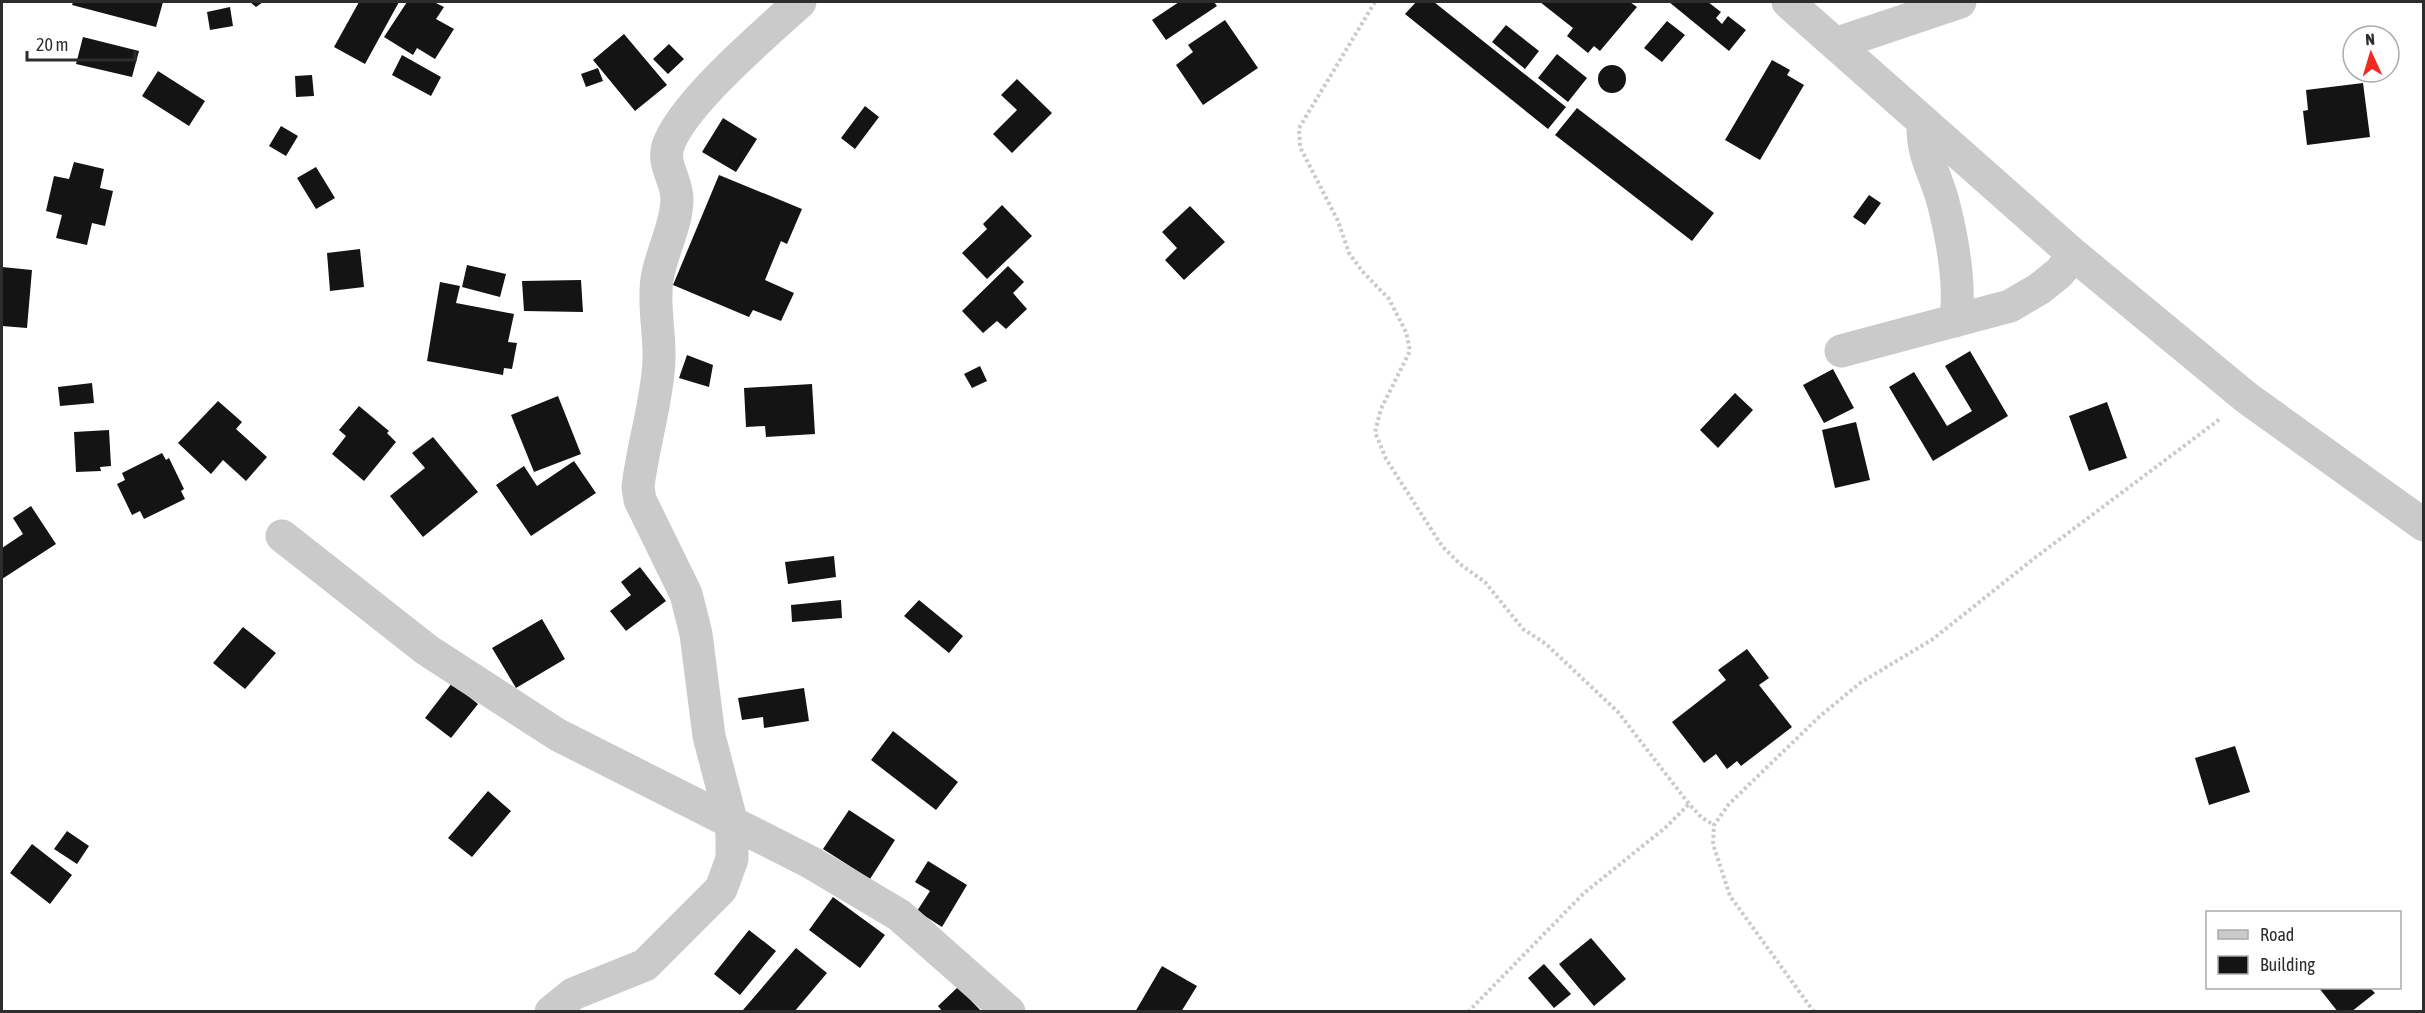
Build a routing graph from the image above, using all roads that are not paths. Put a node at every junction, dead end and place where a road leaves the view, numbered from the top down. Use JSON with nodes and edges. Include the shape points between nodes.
{"nodes":[{"id":1,"x":800,"y":2,"type":"edge"},
{"id":2,"x":1788,"y":2,"type":"edge"},
{"id":3,"x":1960,"y":2,"type":"edge"},
{"id":4,"x":1838,"y":43,"type":"junction"},
{"id":5,"x":1923,"y":122,"type":"junction"},
{"id":6,"x":2074,"y":255,"type":"junction"},
{"id":7,"x":1954,"y":321,"type":"junction"},
{"id":8,"x":1841,"y":351,"type":"dead end"},
{"id":9,"x":2424,"y":525,"type":"edge"},
{"id":10,"x":282,"y":536,"type":"dead end"},
{"id":11,"x":732,"y":824,"type":"junction"},
{"id":12,"x":551,"y":1011,"type":"edge"},
{"id":13,"x":1009,"y":1011,"type":"edge"}],
"edges":[{"from":1,"to":11,"type":"street","via":[[686,114],[668,146],[667,165],[677,199],[657,277],[659,360],[638,487],[640,500],[686,594],[696,634],[710,736]]},
{"from":2,"to":4,"type":"street"},
{"from":3,"to":4,"type":"street"},
{"from":4,"to":5,"type":"street"},
{"from":5,"to":6,"type":"street"},
{"from":5,"to":7,"type":"street","via":[[1924,152],[1942,198],[1957,281],[1959,302]]},
{"from":6,"to":7,"type":"street","via":[[2039,289],[2010,306]]},
{"from":6,"to":9,"type":"street","via":[[2247,398]]},
{"from":7,"to":8,"type":"street"},
{"from":10,"to":11,"type":"street","via":[[427,650],[558,735]]},
{"from":11,"to":12,"type":"street","via":[[732,859],[721,889],[645,965],[573,994]]},
{"from":11,"to":13,"type":"street","via":[[810,862],[899,915]]}]}
